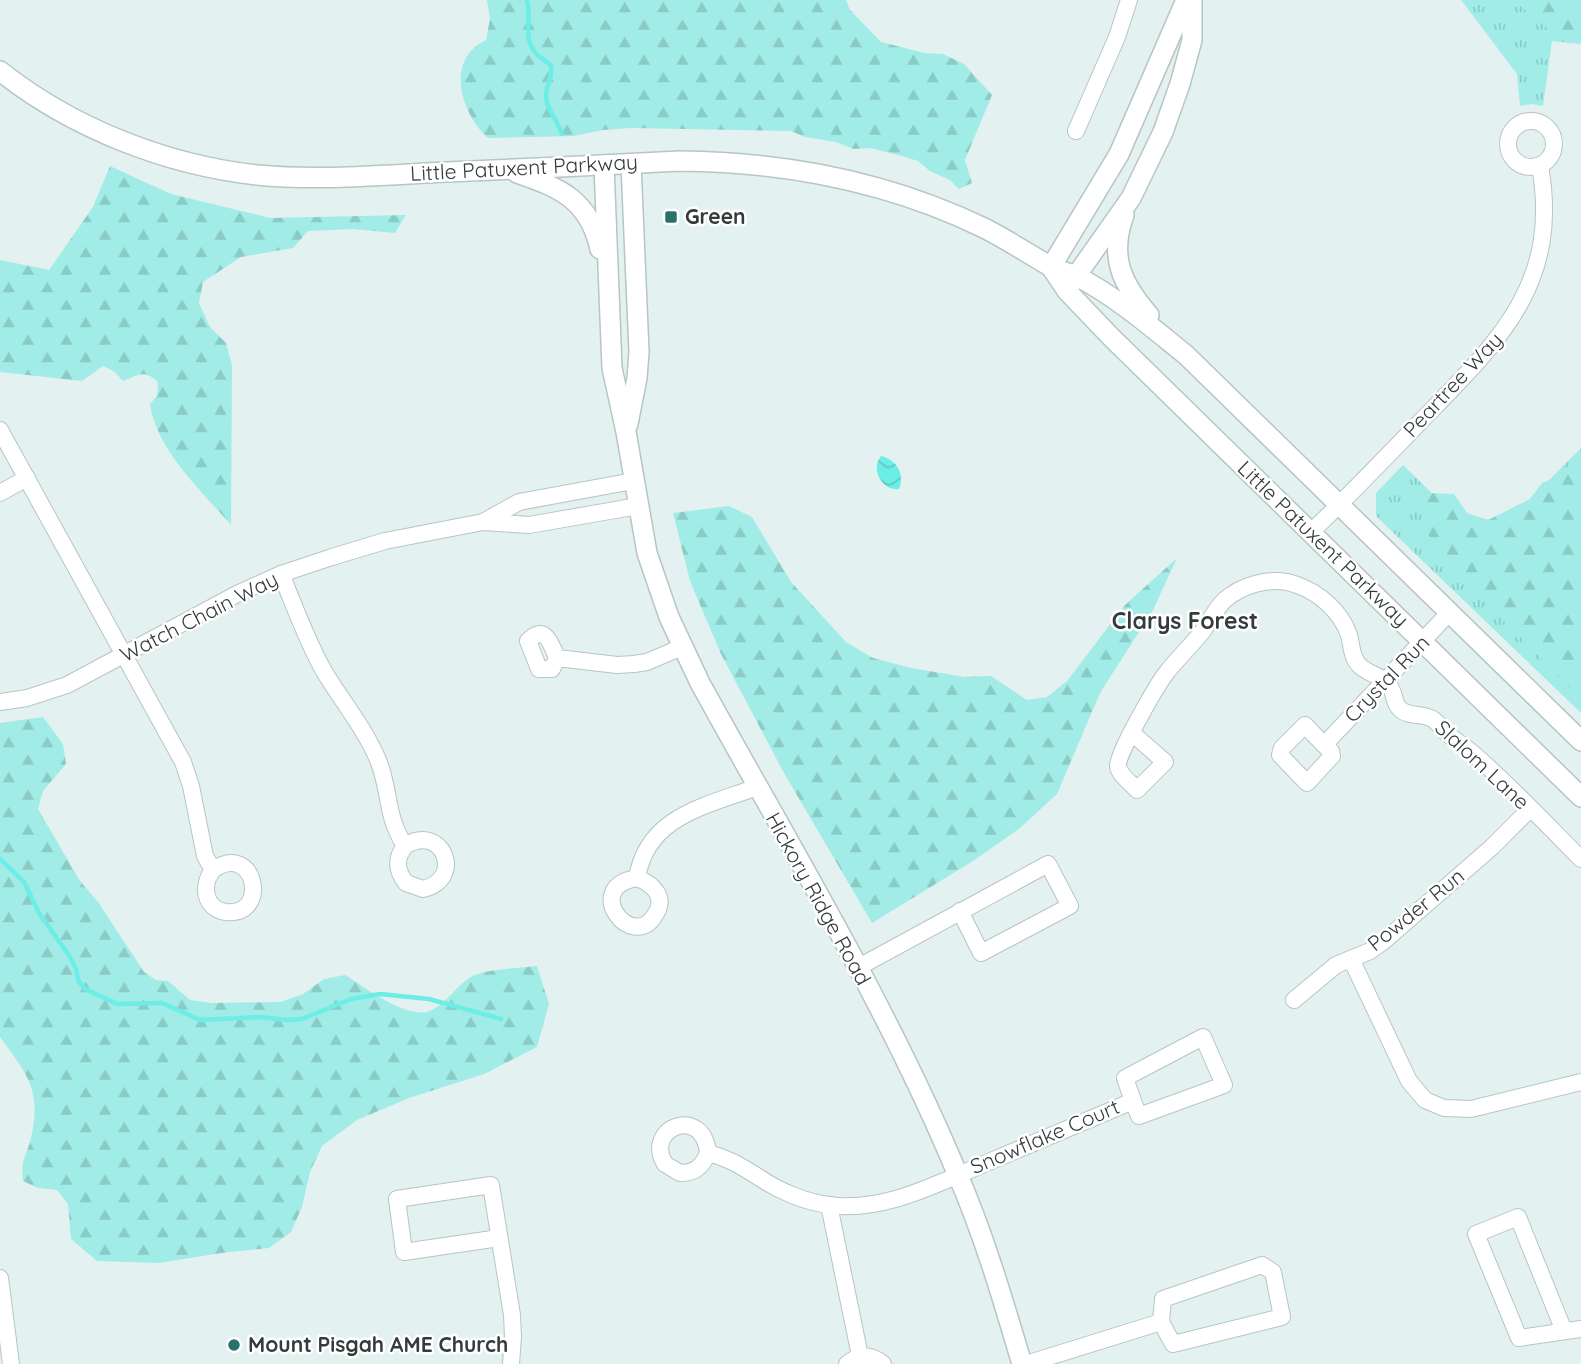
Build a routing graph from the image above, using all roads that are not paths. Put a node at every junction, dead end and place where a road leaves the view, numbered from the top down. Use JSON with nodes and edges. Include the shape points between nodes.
{"nodes":[{"id":1,"x":1129,"y":0,"type":"edge"},
{"id":2,"x":1185,"y":0,"type":"edge"},
{"id":3,"x":1192,"y":0,"type":"edge"},
{"id":4,"x":0,"y":71,"type":"edge"},
{"id":5,"x":1076,"y":131,"type":"dead end"},
{"id":6,"x":631,"y":164,"type":"junction"},
{"id":7,"x":604,"y":165,"type":"junction"},
{"id":8,"x":1540,"y":166,"type":"dead end"},
{"id":9,"x":506,"y":169,"type":"junction"},
{"id":10,"x":1130,"y":198,"type":"junction"},
{"id":11,"x":1051,"y":267,"type":"junction"},
{"id":12,"x":1071,"y":283,"type":"junction"},
{"id":13,"x":607,"y":284,"type":"junction"},
{"id":14,"x":1185,"y":355,"type":"junction"},
{"id":15,"x":0,"y":430,"type":"edge"},
{"id":16,"x":626,"y":432,"type":"junction"},
{"id":17,"x":27,"y":478,"type":"junction"},
{"id":18,"x":633,"y":481,"type":"junction"},
{"id":19,"x":0,"y":493,"type":"edge"},
{"id":20,"x":1340,"y":504,"type":"junction"},
{"id":21,"x":638,"y":506,"type":"junction"},
{"id":22,"x":482,"y":522,"type":"junction"},
{"id":23,"x":1310,"y":533,"type":"junction"},
{"id":24,"x":281,"y":574,"type":"junction"},
{"id":25,"x":1449,"y":613,"type":"junction"},
{"id":26,"x":1423,"y":642,"type":"junction"},
{"id":27,"x":682,"y":646,"type":"junction"},
{"id":28,"x":125,"y":654,"type":"junction"},
{"id":29,"x":557,"y":658,"type":"dead end"},
{"id":30,"x":1385,"y":681,"type":"junction"},
{"id":31,"x":0,"y":702,"type":"edge"},
{"id":32,"x":1132,"y":733,"type":"dead end"},
{"id":33,"x":1581,"y":741,"type":"edge"},
{"id":34,"x":1324,"y":745,"type":"dead end"},
{"id":35,"x":757,"y":786,"type":"junction"},
{"id":36,"x":1581,"y":797,"type":"edge"},
{"id":37,"x":1530,"y":809,"type":"junction"},
{"id":38,"x":405,"y":846,"type":"dead end"},
{"id":39,"x":1581,"y":859,"type":"edge"},
{"id":40,"x":212,"y":870,"type":"dead end"},
{"id":41,"x":637,"y":878,"type":"dead end"},
{"id":42,"x":960,"y":911,"type":"junction"},
{"id":43,"x":1351,"y":959,"type":"junction"},
{"id":44,"x":857,"y":968,"type":"junction"},
{"id":45,"x":1294,"y":1000,"type":"dead end"},
{"id":46,"x":1581,"y":1082,"type":"edge"},
{"id":47,"x":1133,"y":1101,"type":"junction"},
{"id":48,"x":708,"y":1153,"type":"dead end"},
{"id":49,"x":958,"y":1174,"type":"junction"},
{"id":50,"x":829,"y":1206,"type":"junction"},
{"id":51,"x":499,"y":1238,"type":"junction"},
{"id":52,"x":0,"y":1278,"type":"edge"},
{"id":53,"x":2,"y":1312,"type":"edge"},
{"id":54,"x":1161,"y":1322,"type":"junction"},
{"id":55,"x":1581,"y":1329,"type":"edge"},
{"id":56,"x":1564,"y":1331,"type":"junction"},
{"id":57,"x":853,"y":1360,"type":"edge"},
{"id":58,"x":11,"y":1364,"type":"edge"},
{"id":59,"x":511,"y":1364,"type":"edge"},
{"id":60,"x":883,"y":1364,"type":"edge"},
{"id":61,"x":1024,"y":1364,"type":"edge"}],
"edges":[{"from":1,"to":5,"type":"street"},
{"from":2,"to":11,"type":"street","via":[[1119,154]]},
{"from":3,"to":10,"type":"street","via":[[1192,40],[1180,84],[1163,132]]},
{"from":4,"to":9,"type":"street","name":"Little Patuxent Parkway","via":[[103,133],[208,167],[303,177]]},
{"from":6,"to":7,"type":"street","name":"Little Patuxent Parkway"},
{"from":6,"to":11,"type":"street","name":"Little Patuxent Parkway","via":[[720,161],[856,180],[985,228]]},
{"from":6,"to":16,"type":"street","name":"Hickory Ridge Road","via":[[639,352]]},
{"from":7,"to":9,"type":"street","name":"Little Patuxent Parkway"},
{"from":7,"to":13,"type":"street","name":"Hickory Ridge Road"},
{"from":8,"to":20,"type":"street","name":"Peartree Way","via":[[1544,191],[1539,258],[1517,312],[1485,355]]},
{"from":9,"to":13,"type":"street","via":[[549,184],[576,201],[596,231]]},
{"from":10,"to":12,"type":"street"},
{"from":10,"to":14,"type":"street","via":[[1118,231],[1121,272],[1136,299]]},
{"from":11,"to":12,"type":"street","name":"Little Patuxent Parkway"},
{"from":12,"to":14,"type":"street","name":"Little Patuxent Parkway","via":[[1129,309]]},
{"from":12,"to":23,"type":"street","name":"Little Patuxent Parkway"},
{"from":13,"to":16,"type":"street","name":"Hickory Ridge Road","via":[[612,368]]},
{"from":14,"to":20,"type":"street","name":"Little Patuxent Parkway"},
{"from":15,"to":17,"type":"street"},
{"from":16,"to":18,"type":"street","name":"Hickory Ridge Road"},
{"from":17,"to":19,"type":"street"},
{"from":17,"to":28,"type":"street"},
{"from":18,"to":21,"type":"street","name":"Hickory Ridge Road"},
{"from":18,"to":22,"type":"street","name":"Watch Chain Way","via":[[519,502]]},
{"from":20,"to":23,"type":"street","name":"Peartree Way"},
{"from":20,"to":25,"type":"street","name":"Little Patuxent Parkway"},
{"from":21,"to":22,"type":"street","name":"Watch Chain Way","via":[[529,525]]},
{"from":21,"to":27,"type":"street","name":"Hickory Ridge Road","via":[[646,552]]},
{"from":22,"to":24,"type":"street","name":"Watch Chain Way","via":[[385,541]]},
{"from":23,"to":26,"type":"street","name":"Little Patuxent Parkway"},
{"from":24,"to":28,"type":"street","name":"Watch Chain Way"},
{"from":24,"to":38,"type":"street","via":[[323,669],[378,759],[390,815]]},
{"from":25,"to":26,"type":"street","name":"Crystal Run"},
{"from":25,"to":33,"type":"street","name":"Little Patuxent Parkway"},
{"from":26,"to":30,"type":"street","name":"Crystal Run"},
{"from":26,"to":36,"type":"street","name":"Little Patuxent Parkway"},
{"from":27,"to":29,"type":"street","via":[[634,664]]},
{"from":27,"to":35,"type":"street","name":"Hickory Ridge Road"},
{"from":28,"to":31,"type":"street","name":"Watch Chain Way","via":[[67,685]]},
{"from":28,"to":40,"type":"street","via":[[183,762]]},
{"from":30,"to":32,"type":"street","name":"Slalom Lane","via":[[1355,660],[1343,622],[1322,599],[1295,584],[1262,582],[1231,594],[1220,604],[1158,684]]},
{"from":30,"to":34,"type":"street","name":"Crystal Run"},
{"from":30,"to":37,"type":"street","name":"Slalom Lane","via":[[1399,709],[1432,718]]},
{"from":35,"to":41,"type":"street","via":[[664,827],[640,858]]},
{"from":35,"to":44,"type":"street","name":"Hickory Ridge Road"},
{"from":37,"to":39,"type":"street","name":"Slalom Lane"},
{"from":37,"to":43,"type":"street","name":"Powder Run","via":[[1384,941]]},
{"from":42,"to":42,"type":"street","via":[[981,953],[1070,906],[1048,864]]},
{"from":42,"to":44,"type":"street"},
{"from":43,"to":45,"type":"street","name":"Powder Run","via":[[1323,974]]},
{"from":43,"to":46,"type":"street","via":[[1409,1081],[1425,1100],[1444,1108],[1471,1109]]},
{"from":44,"to":49,"type":"street","name":"Hickory Ridge Road"},
{"from":47,"to":47,"type":"street","name":"Snowflake Court","via":[[1125,1078],[1203,1037],[1224,1085],[1139,1116]]},
{"from":47,"to":49,"type":"street","name":"Snowflake Court"},
{"from":48,"to":50,"type":"street","name":"Snowflake Court","via":[[743,1166],[782,1191]]},
{"from":49,"to":50,"type":"street","name":"Snowflake Court","via":[[886,1202]]},
{"from":49,"to":61,"type":"street","name":"Hickory Ridge Road"},
{"from":50,"to":57,"type":"street"},
{"from":51,"to":51,"type":"street","via":[[404,1252],[397,1199],[491,1185]]},
{"from":51,"to":59,"type":"street","via":[[512,1315]]},
{"from":52,"to":53,"type":"street"},
{"from":53,"to":58,"type":"street"},
{"from":54,"to":54,"type":"street","via":[[1174,1344],[1282,1317],[1273,1272],[1262,1265],[1163,1299]]},
{"from":54,"to":61,"type":"street"},
{"from":55,"to":56,"type":"street"},
{"from":56,"to":56,"type":"street","via":[[1518,1217],[1476,1234],[1519,1338]]},
{"from":57,"to":60,"type":"street","via":[[869,1356]]}]}
